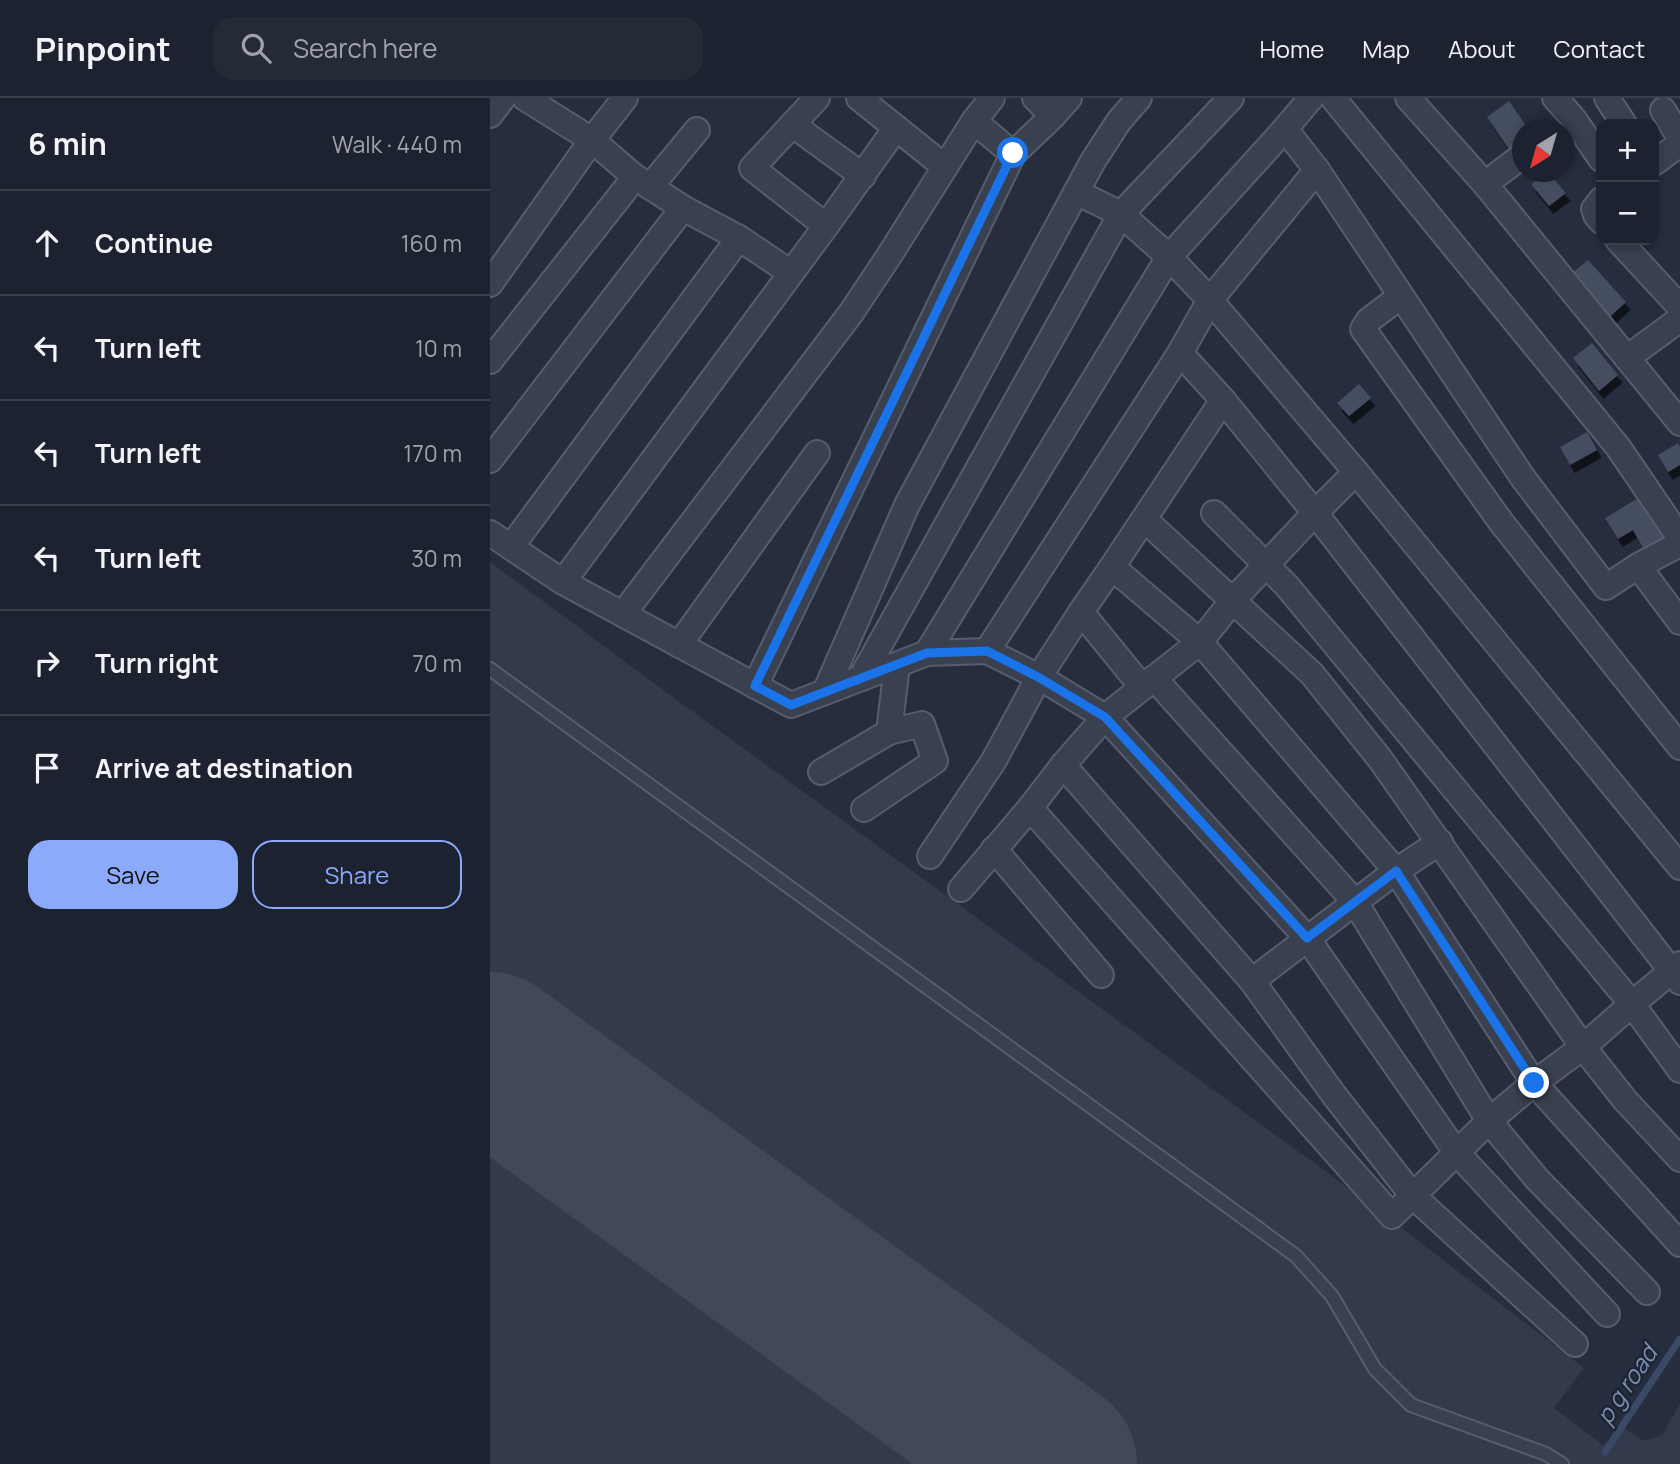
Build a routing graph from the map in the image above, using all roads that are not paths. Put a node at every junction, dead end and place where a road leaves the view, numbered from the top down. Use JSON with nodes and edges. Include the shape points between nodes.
{"nodes":[{"id":1,"x":503,"y":98,"type":"edge"},
{"id":2,"x":525,"y":98,"type":"edge"},
{"id":3,"x":625,"y":98,"type":"edge"},
{"id":4,"x":817,"y":98,"type":"edge"},
{"id":5,"x":859,"y":98,"type":"edge"},
{"id":6,"x":992,"y":98,"type":"edge"},
{"id":7,"x":1035,"y":98,"type":"edge"},
{"id":8,"x":1139,"y":98,"type":"edge"},
{"id":9,"x":1231,"y":98,"type":"edge"},
{"id":10,"x":1311,"y":98,"type":"edge"},
{"id":11,"x":1333,"y":98,"type":"edge"},
{"id":12,"x":1408,"y":98,"type":"edge"},
{"id":13,"x":1555,"y":98,"type":"edge"},
{"id":14,"x":1607,"y":98,"type":"edge"},
{"id":15,"x":1061,"y":107,"type":"edge"},
{"id":16,"x":1663,"y":110,"type":"dead end"},
{"id":17,"x":490,"y":115,"type":"edge"},
{"id":18,"x":1563,"y":119,"type":"edge"},
{"id":19,"x":1621,"y":119,"type":"edge"},
{"id":20,"x":974,"y":121,"type":"junction"},
{"id":21,"x":793,"y":125,"type":"junction"},
{"id":22,"x":896,"y":128,"type":"junction"},
{"id":23,"x":1285,"y":128,"type":"junction"},
{"id":24,"x":697,"y":130,"type":"dead end"},
{"id":25,"x":1575,"y":134,"type":"edge"},
{"id":26,"x":1680,"y":138,"type":"edge"},
{"id":27,"x":592,"y":140,"type":"junction"},
{"id":28,"x":1680,"y":144,"type":"edge"},
{"id":29,"x":1013,"y":153,"type":"junction"},
{"id":30,"x":1596,"y":154,"type":"edge"},
{"id":31,"x":1659,"y":159,"type":"edge"},
{"id":32,"x":1512,"y":164,"type":"edge"},
{"id":33,"x":945,"y":167,"type":"junction"},
{"id":34,"x":1317,"y":170,"type":"junction"},
{"id":35,"x":863,"y":176,"type":"junction"},
{"id":36,"x":642,"y":182,"type":"junction"},
{"id":37,"x":1485,"y":184,"type":"junction"},
{"id":38,"x":1076,"y":192,"type":"junction"},
{"id":39,"x":683,"y":208,"type":"junction"},
{"id":40,"x":1121,"y":214,"type":"junction"},
{"id":41,"x":827,"y":226,"type":"junction"},
{"id":42,"x":739,"y":238,"type":"junction"},
{"id":43,"x":1623,"y":245,"type":"edge"},
{"id":44,"x":1169,"y":257,"type":"junction"},
{"id":45,"x":791,"y":273,"type":"junction"},
{"id":46,"x":490,"y":284,"type":"edge"},
{"id":47,"x":1401,"y":296,"type":"junction"},
{"id":48,"x":1210,"y":300,"type":"junction"},
{"id":49,"x":1680,"y":307,"type":"edge"},
{"id":50,"x":1680,"y":319,"type":"edge"},
{"id":51,"x":1180,"y":353,"type":"junction"},
{"id":52,"x":1627,"y":358,"type":"junction"},
{"id":53,"x":490,"y":361,"type":"edge"},
{"id":54,"x":1223,"y":400,"type":"junction"},
{"id":55,"x":1680,"y":423,"type":"edge"},
{"id":56,"x":817,"y":453,"type":"dead end"},
{"id":57,"x":490,"y":460,"type":"edge"},
{"id":58,"x":1356,"y":471,"type":"junction"},
{"id":59,"x":1214,"y":513,"type":"dead end"},
{"id":60,"x":1315,"y":513,"type":"junction"},
{"id":61,"x":1144,"y":519,"type":"junction"},
{"id":62,"x":490,"y":533,"type":"edge"},
{"id":63,"x":1680,"y":538,"type":"edge"},
{"id":64,"x":1680,"y":544,"type":"edge"},
{"id":65,"x":511,"y":547,"type":"junction"},
{"id":66,"x":1266,"y":566,"type":"junction"},
{"id":67,"x":1638,"y":566,"type":"junction"},
{"id":68,"x":1112,"y":568,"type":"junction"},
{"id":69,"x":563,"y":582,"type":"junction"},
{"id":70,"x":1233,"y":600,"type":"junction"},
{"id":71,"x":1081,"y":612,"type":"junction"},
{"id":72,"x":623,"y":614,"type":"junction"},
{"id":73,"x":1680,"y":622,"type":"edge"},
{"id":74,"x":1200,"y":642,"type":"junction"},
{"id":75,"x":679,"y":645,"type":"junction"},
{"id":76,"x":987,"y":651,"type":"junction"},
{"id":77,"x":927,"y":653,"type":"junction"},
{"id":78,"x":897,"y":664,"type":"junction"},
{"id":79,"x":490,"y":668,"type":"edge"},
{"id":80,"x":1038,"y":677,"type":"junction"},
{"id":81,"x":862,"y":678,"type":"junction"},
{"id":82,"x":755,"y":686,"type":"junction"},
{"id":83,"x":1142,"y":687,"type":"junction"},
{"id":84,"x":825,"y":692,"type":"junction"},
{"id":85,"x":1105,"y":717,"type":"junction"},
{"id":86,"x":889,"y":732,"type":"junction"},
{"id":87,"x":1680,"y":747,"type":"edge"},
{"id":88,"x":1063,"y":765,"type":"junction"},
{"id":89,"x":821,"y":772,"type":"dead end"},
{"id":90,"x":1030,"y":808,"type":"junction"},
{"id":91,"x":864,"y":809,"type":"dead end"},
{"id":92,"x":1440,"y":842,"type":"junction"},
{"id":93,"x":994,"y":849,"type":"junction"},
{"id":94,"x":930,"y":856,"type":"dead end"},
{"id":95,"x":1680,"y":867,"type":"edge"},
{"id":96,"x":1396,"y":871,"type":"junction"},
{"id":97,"x":961,"y":889,"type":"dead end"},
{"id":98,"x":1354,"y":902,"type":"junction"},
{"id":99,"x":1307,"y":938,"type":"junction"},
{"id":100,"x":1677,"y":972,"type":"edge"},
{"id":101,"x":1101,"y":975,"type":"dead end"},
{"id":102,"x":1252,"y":981,"type":"junction"},
{"id":103,"x":1632,"y":1004,"type":"junction"},
{"id":104,"x":1583,"y":1047,"type":"junction"},
{"id":105,"x":1680,"y":1070,"type":"edge"},
{"id":106,"x":1534,"y":1083,"type":"junction"},
{"id":107,"x":1489,"y":1121,"type":"junction"},
{"id":108,"x":1456,"y":1152,"type":"junction"},
{"id":109,"x":1680,"y":1159,"type":"edge"},
{"id":110,"x":1413,"y":1196,"type":"junction"},
{"id":111,"x":1680,"y":1244,"type":"edge"},
{"id":112,"x":1647,"y":1292,"type":"dead end"},
{"id":113,"x":1607,"y":1314,"type":"dead end"},
{"id":114,"x":1575,"y":1344,"type":"dead end"},
{"id":115,"x":1562,"y":1464,"type":"edge"}],
"edges":[{"from":1,"to":17,"type":"street"},
{"from":2,"to":27,"type":"street"},
{"from":3,"to":27,"type":"street"},
{"from":4,"to":21,"type":"street"},
{"from":5,"to":22,"type":"street"},
{"from":6,"to":20,"type":"street"},
{"from":7,"to":15,"type":"street"},
{"from":8,"to":38,"type":"street","via":[[1119,121]]},
{"from":9,"to":40,"type":"street"},
{"from":10,"to":23,"type":"street"},
{"from":11,"to":63,"type":"street","via":[[1618,447]]},
{"from":12,"to":37,"type":"street"},
{"from":13,"to":18,"type":"street"},
{"from":14,"to":19,"type":"street"},
{"from":15,"to":29,"type":"street"},
{"from":16,"to":26,"type":"street"},
{"from":20,"to":29,"type":"street"},
{"from":20,"to":33,"type":"street"},
{"from":21,"to":35,"type":"street"},
{"from":21,"to":41,"type":"street","via":[[752,167]]},
{"from":22,"to":33,"type":"street"},
{"from":22,"to":35,"type":"street"},
{"from":23,"to":34,"type":"street"},
{"from":23,"to":44,"type":"street"},
{"from":24,"to":36,"type":"street"},
{"from":25,"to":30,"type":"street"},
{"from":27,"to":36,"type":"street"},
{"from":27,"to":46,"type":"street"},
{"from":28,"to":31,"type":"street"},
{"from":29,"to":82,"type":"street"},
{"from":32,"to":37,"type":"street"},
{"from":33,"to":72,"type":"street","via":[[851,313]]},
{"from":34,"to":47,"type":"street"},
{"from":34,"to":48,"type":"street"},
{"from":35,"to":41,"type":"street"},
{"from":36,"to":39,"type":"street"},
{"from":36,"to":53,"type":"street"},
{"from":37,"to":52,"type":"street"},
{"from":38,"to":40,"type":"street"},
{"from":38,"to":84,"type":"street","via":[[907,505]]},
{"from":39,"to":42,"type":"street"},
{"from":39,"to":57,"type":"street"},
{"from":40,"to":44,"type":"street"},
{"from":40,"to":81,"type":"street"},
{"from":41,"to":45,"type":"street"},
{"from":42,"to":45,"type":"street"},
{"from":42,"to":65,"type":"street"},
{"from":43,"to":49,"type":"street"},
{"from":44,"to":48,"type":"street"},
{"from":44,"to":77,"type":"street"},
{"from":45,"to":69,"type":"street"},
{"from":47,"to":67,"type":"street","via":[[1523,478],[1606,587]]},
{"from":47,"to":87,"type":"street","via":[[1363,329],[1501,522]]},
{"from":48,"to":51,"type":"street"},
{"from":48,"to":58,"type":"street"},
{"from":50,"to":52,"type":"street"},
{"from":51,"to":54,"type":"street"},
{"from":51,"to":76,"type":"street"},
{"from":52,"to":55,"type":"street"},
{"from":54,"to":60,"type":"street"},
{"from":54,"to":61,"type":"street"},
{"from":56,"to":75,"type":"street"},
{"from":58,"to":60,"type":"street"},
{"from":58,"to":95,"type":"street"},
{"from":59,"to":66,"type":"street"},
{"from":60,"to":66,"type":"street"},
{"from":60,"to":100,"type":"street"},
{"from":61,"to":68,"type":"street"},
{"from":61,"to":70,"type":"street"},
{"from":62,"to":65,"type":"street"},
{"from":64,"to":67,"type":"street"},
{"from":65,"to":69,"type":"street"},
{"from":66,"to":70,"type":"street"},
{"from":66,"to":103,"type":"street"},
{"from":67,"to":73,"type":"street"},
{"from":68,"to":71,"type":"street"},
{"from":68,"to":74,"type":"street"},
{"from":69,"to":72,"type":"street"},
{"from":70,"to":74,"type":"street"},
{"from":70,"to":92,"type":"street","via":[[1312,674]]},
{"from":71,"to":80,"type":"street"},
{"from":71,"to":83,"type":"street"},
{"from":72,"to":75,"type":"street"},
{"from":74,"to":83,"type":"street"},
{"from":74,"to":96,"type":"street"},
{"from":75,"to":82,"type":"street"},
{"from":76,"to":77,"type":"street"},
{"from":76,"to":80,"type":"street"},
{"from":77,"to":78,"type":"street"},
{"from":78,"to":81,"type":"street"},
{"from":78,"to":86,"type":"street"},
{"from":79,"to":115,"type":"lane","via":[[1296,1256],[1332,1296],[1375,1369],[1411,1405]]},
{"from":80,"to":85,"type":"street"},
{"from":80,"to":94,"type":"street","via":[[993,762]]},
{"from":81,"to":84,"type":"street"},
{"from":82,"to":84,"type":"street","via":[[791,705]]},
{"from":83,"to":85,"type":"street"},
{"from":83,"to":98,"type":"street","via":[[1154,678]]},
{"from":85,"to":88,"type":"street"},
{"from":85,"to":99,"type":"street"},
{"from":86,"to":89,"type":"street"},
{"from":86,"to":91,"type":"street","via":[[922,724],[935,761]]},
{"from":88,"to":90,"type":"street"},
{"from":88,"to":102,"type":"street"},
{"from":90,"to":93,"type":"street"},
{"from":90,"to":110,"type":"street","via":[[1392,1216]]},
{"from":92,"to":96,"type":"street"},
{"from":92,"to":104,"type":"street"},
{"from":93,"to":97,"type":"street"},
{"from":93,"to":101,"type":"street"},
{"from":96,"to":98,"type":"street"},
{"from":96,"to":106,"type":"street"},
{"from":98,"to":99,"type":"street"},
{"from":98,"to":107,"type":"street"},
{"from":99,"to":102,"type":"street"},
{"from":99,"to":108,"type":"street"},
{"from":100,"to":103,"type":"street"},
{"from":102,"to":110,"type":"street"},
{"from":103,"to":104,"type":"street"},
{"from":103,"to":105,"type":"street"},
{"from":104,"to":106,"type":"street"},
{"from":104,"to":109,"type":"street"},
{"from":106,"to":107,"type":"street"},
{"from":106,"to":111,"type":"street"},
{"from":107,"to":108,"type":"street"},
{"from":107,"to":112,"type":"street"},
{"from":108,"to":110,"type":"street"},
{"from":108,"to":113,"type":"street"},
{"from":110,"to":114,"type":"street"}]}
